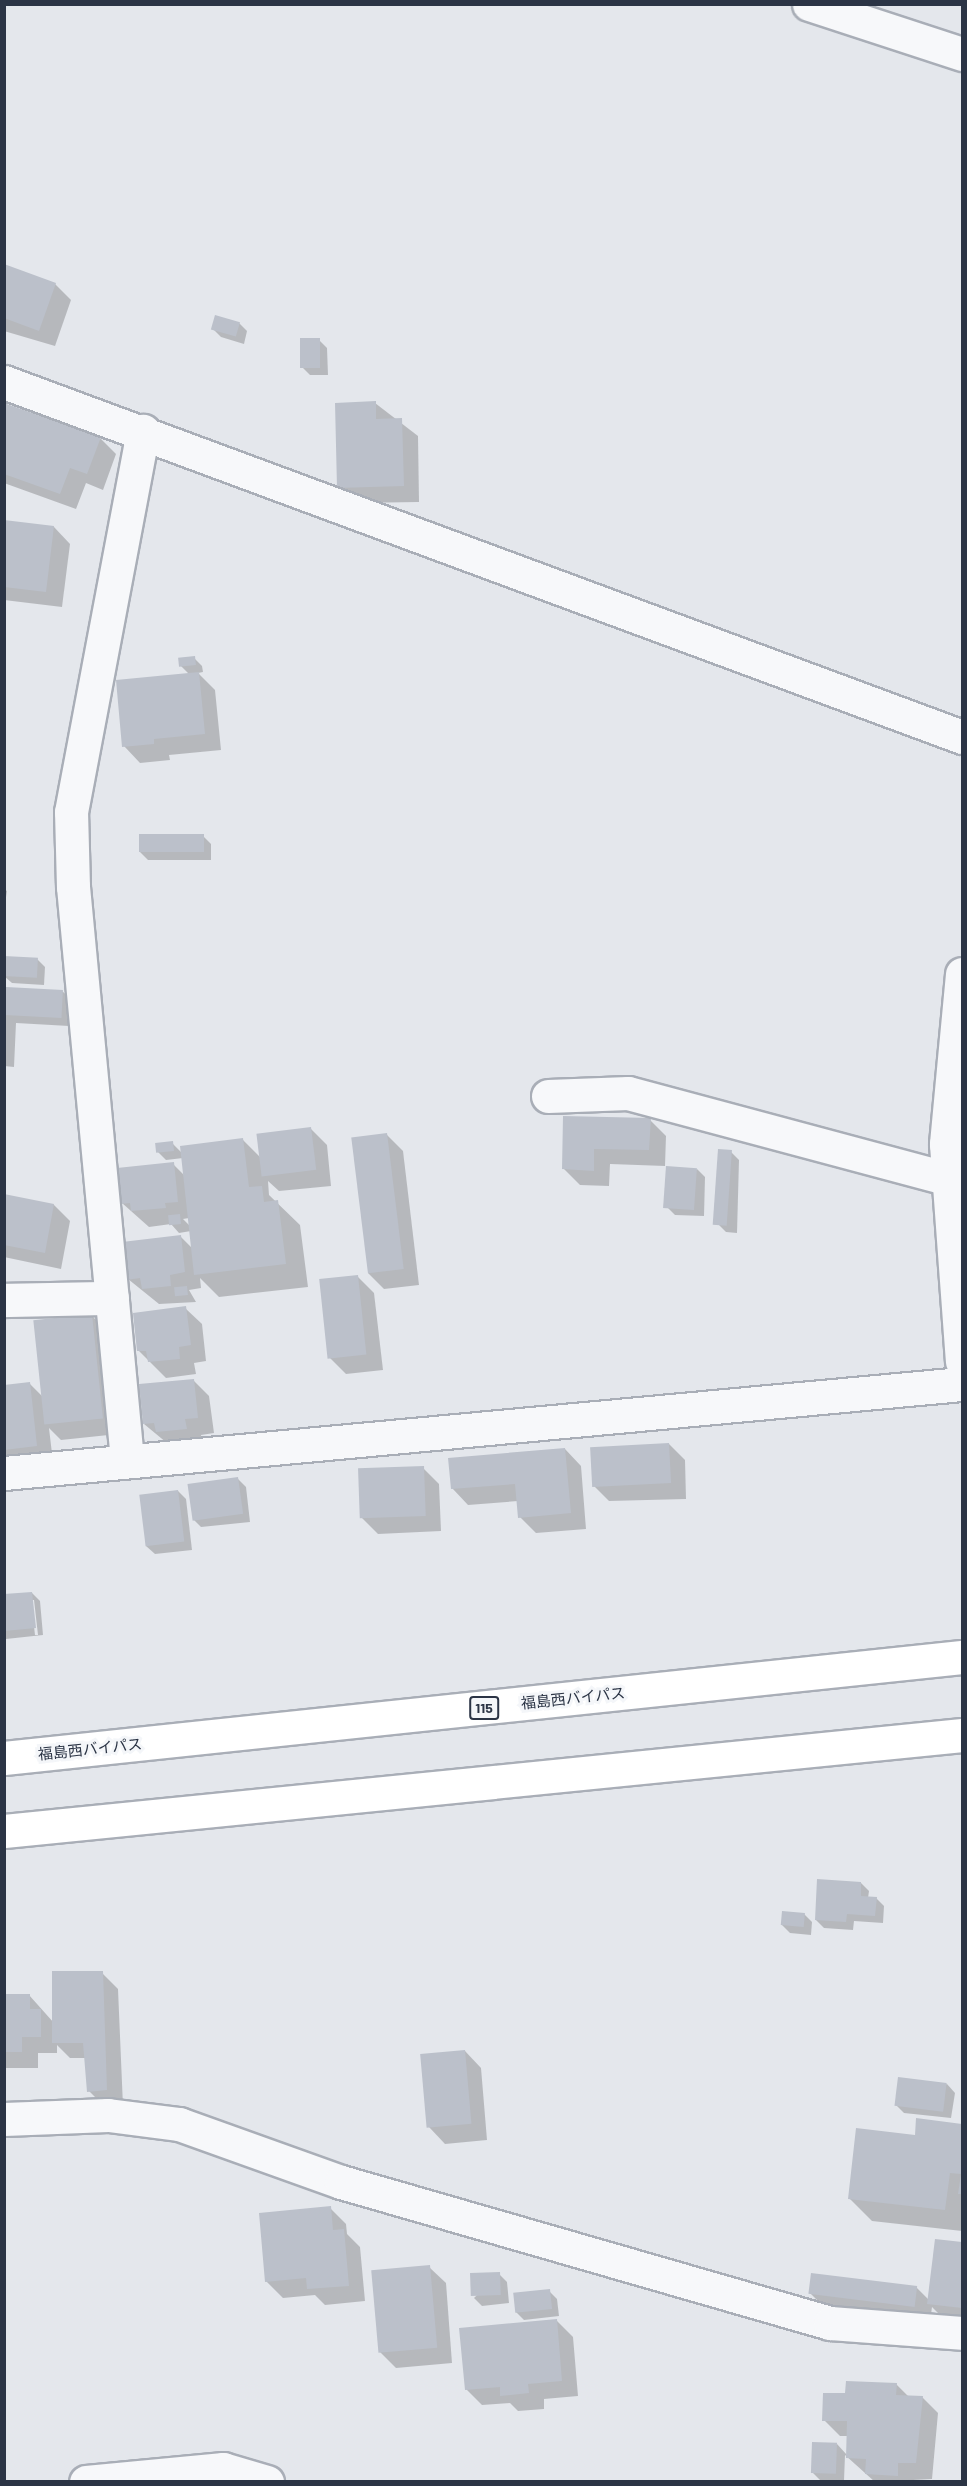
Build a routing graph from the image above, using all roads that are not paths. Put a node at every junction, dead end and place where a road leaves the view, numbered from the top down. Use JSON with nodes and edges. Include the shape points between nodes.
{"nodes":[{"id":1,"x":809,"y":4,"type":"edge"},
{"id":2,"x":963,"y":54,"type":"edge"},
{"id":3,"x":4,"y":382,"type":"edge"},
{"id":4,"x":143,"y":431,"type":"junction"},
{"id":5,"x":963,"y":737,"type":"edge"},
{"id":6,"x":963,"y":974,"type":"edge"},
{"id":7,"x":548,"y":1096,"type":"dead end"},
{"id":8,"x":949,"y":1179,"type":"junction"},
{"id":9,"x":112,"y":1298,"type":"junction"},
{"id":10,"x":4,"y":1300,"type":"edge"},
{"id":11,"x":963,"y":1361,"type":"edge"},
{"id":12,"x":963,"y":1384,"type":"edge"},
{"id":13,"x":127,"y":1460,"type":"junction"},
{"id":14,"x":4,"y":1473,"type":"edge"},
{"id":15,"x":963,"y":1658,"type":"edge"},
{"id":16,"x":963,"y":1735,"type":"edge"},
{"id":17,"x":4,"y":1758,"type":"edge"},
{"id":18,"x":4,"y":1831,"type":"edge"},
{"id":19,"x":4,"y":2120,"type":"edge"},
{"id":20,"x":963,"y":2333,"type":"edge"},
{"id":21,"x":86,"y":2481,"type":"edge"},
{"id":22,"x":267,"y":2481,"type":"edge"}],
"edges":[{"from":1,"to":2,"type":"street"},
{"from":3,"to":4,"type":"street"},
{"from":4,"to":5,"type":"street"},
{"from":4,"to":9,"type":"street","via":[[71,812],[72,887]]},
{"from":6,"to":8,"type":"street","via":[[946,1144]]},
{"from":7,"to":8,"type":"street","via":[[628,1093]]},
{"from":8,"to":11,"type":"street"},
{"from":9,"to":10,"type":"street"},
{"from":9,"to":13,"type":"street"},
{"from":12,"to":13,"type":"street"},
{"from":13,"to":14,"type":"street"},
{"from":15,"to":17,"type":"highway","name":"福島西バイパス","number":"115"},
{"from":16,"to":18,"type":"highway"},
{"from":19,"to":20,"type":"street","via":[[108,2115],[179,2124],[340,2182],[830,2323]]},
{"from":21,"to":22,"type":"street","via":[[223,2469]]}]}
